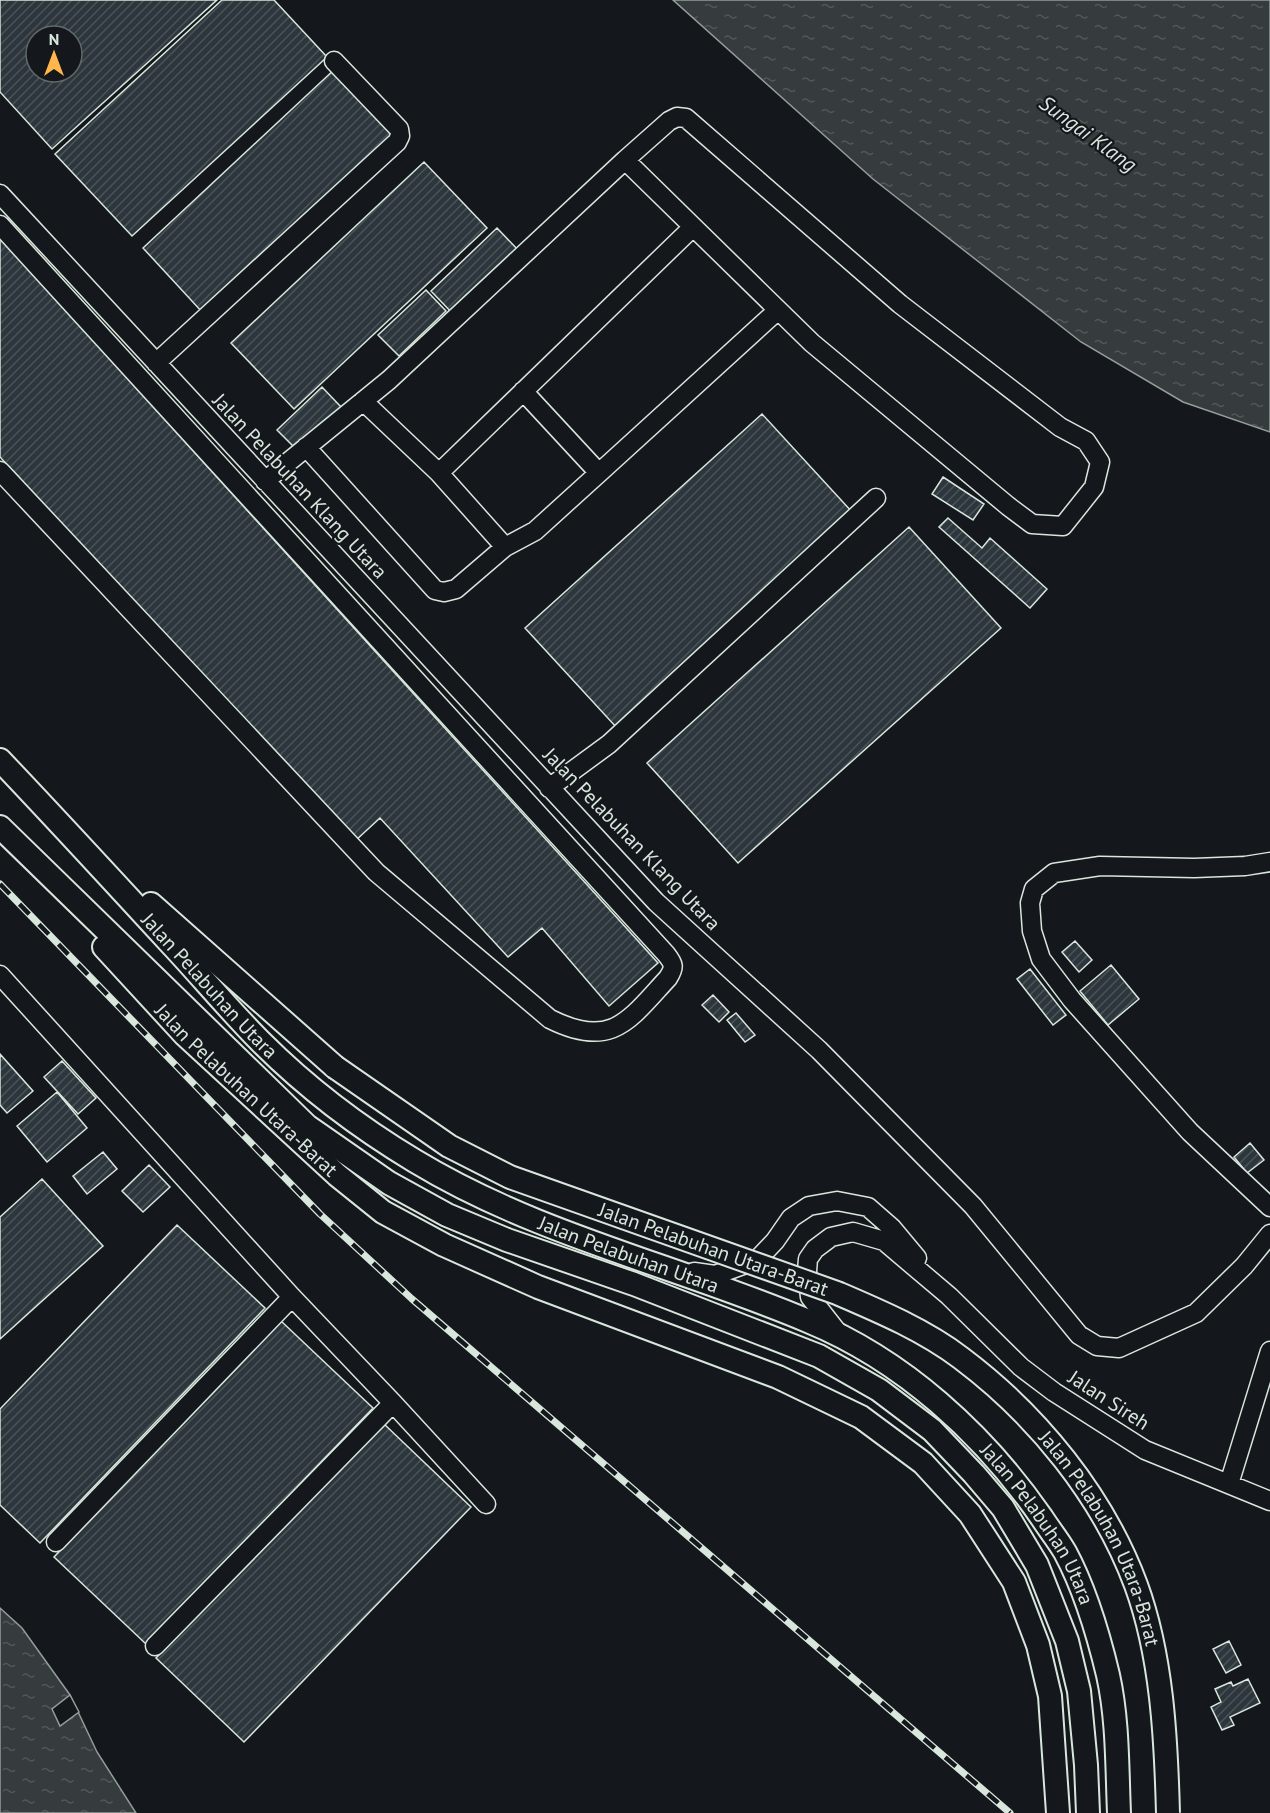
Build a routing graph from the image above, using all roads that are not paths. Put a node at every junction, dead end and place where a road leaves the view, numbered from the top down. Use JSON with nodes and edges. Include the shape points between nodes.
{"nodes":[{"id":1,"x":334,"y":61,"type":"dead end"},
{"id":2,"x":625,"y":160,"type":"junction"},
{"id":3,"x":0,"y":194,"type":"edge"},
{"id":4,"x":0,"y":225,"type":"edge"},
{"id":5,"x":693,"y":227,"type":"junction"},
{"id":6,"x":778,"y":310,"type":"junction"},
{"id":7,"x":156,"y":363,"type":"junction"},
{"id":8,"x":523,"y":391,"type":"junction"},
{"id":9,"x":363,"y":401,"type":"junction"},
{"id":10,"x":306,"y":447,"type":"junction"},
{"id":11,"x":0,"y":471,"type":"edge"},
{"id":12,"x":439,"y":473,"type":"junction"},
{"id":13,"x":599,"y":473,"type":"junction"},
{"id":14,"x":265,"y":481,"type":"junction"},
{"id":15,"x":876,"y":498,"type":"dead end"},
{"id":16,"x":505,"y":547,"type":"junction"},
{"id":17,"x":0,"y":760,"type":"edge"},
{"id":18,"x":549,"y":788,"type":"junction"},
{"id":19,"x":58,"y":821,"type":"junction"},
{"id":20,"x":0,"y":827,"type":"edge"},
{"id":21,"x":17,"y":842,"type":"junction"},
{"id":22,"x":1270,"y":862,"type":"edge"},
{"id":23,"x":0,"y":975,"type":"edge"},
{"id":24,"x":1270,"y":1207,"type":"edge"},
{"id":25,"x":1270,"y":1234,"type":"edge"},
{"id":26,"x":655,"y":1266,"type":"junction"},
{"id":27,"x":949,"y":1296,"type":"junction"},
{"id":28,"x":292,"y":1297,"type":"junction"},
{"id":29,"x":843,"y":1337,"type":"junction"},
{"id":30,"x":1270,"y":1351,"type":"edge"},
{"id":31,"x":393,"y":1403,"type":"junction"},
{"id":32,"x":1229,"y":1484,"type":"junction"},
{"id":33,"x":1270,"y":1501,"type":"edge"},
{"id":34,"x":486,"y":1504,"type":"dead end"},
{"id":35,"x":56,"y":1542,"type":"dead end"},
{"id":36,"x":154,"y":1646,"type":"dead end"},
{"id":37,"x":1058,"y":1813,"type":"edge"},
{"id":38,"x":1088,"y":1813,"type":"edge"},
{"id":39,"x":1119,"y":1813,"type":"edge"},
{"id":40,"x":1168,"y":1813,"type":"edge"}],
"edges":[{"from":1,"to":7,"type":"street","via":[[399,129],[397,142]]},
{"from":2,"to":5,"type":"street"},
{"from":2,"to":6,"type":"street","via":[[669,121],[686,118],[900,304],[1060,427],[1086,441],[1100,462],[1094,487],[1063,526],[1032,524],[812,343]]},
{"from":2,"to":9,"type":"street"},
{"from":3,"to":7,"type":"street","name":"Jalan Pelabuhan Klang Utara"},
{"from":4,"to":11,"type":"street","via":[[666,954],[674,970],[628,1021],[615,1028],[582,1031],[550,1019],[376,872]]},
{"from":5,"to":6,"type":"street"},
{"from":5,"to":8,"type":"street"},
{"from":6,"to":13,"type":"street"},
{"from":7,"to":14,"type":"street","name":"Jalan Pelabuhan Klang Utara"},
{"from":8,"to":12,"type":"street"},
{"from":8,"to":13,"type":"street"},
{"from":9,"to":10,"type":"street"},
{"from":9,"to":12,"type":"street"},
{"from":10,"to":14,"type":"street"},
{"from":10,"to":16,"type":"street","via":[[435,590],[456,589]]},
{"from":12,"to":16,"type":"street"},
{"from":13,"to":16,"type":"street","via":[[535,531]]},
{"from":14,"to":18,"type":"street","name":"Jalan Pelabuhan Klang Utara"},
{"from":15,"to":18,"type":"street","via":[[609,744]]},
{"from":17,"to":19,"type":"main road","name":"Jalan Pelabuhan Utara"},
{"from":18,"to":25,"type":"street","name":"Jalan Pelabuhan Klang Utara","via":[[656,902],[819,1050],[973,1206],[1079,1335],[1097,1346],[1119,1348],[1196,1312],[1244,1266]]},
{"from":19,"to":26,"type":"main road","name":"Jalan Pelabuhan Utara","via":[[262,1043],[356,1121],[416,1162],[498,1205]]},
{"from":19,"to":40,"type":"main road","name":"Jalan Pelabuhan Utara-Barat","bridge":true,"via":[[335,1067],[449,1146],[510,1177],[837,1293],[909,1326],[960,1357],[1000,1390],[1039,1430],[1083,1486],[1112,1532],[1136,1585],[1159,1684]]},
{"from":20,"to":21,"type":"main road","name":"Jalan Pelabuhan Utara"},
{"from":21,"to":37,"type":"main road","name":"Jalan Pelabuhan Utara-Barat","via":[[185,1035],[337,1175],[383,1212],[538,1287],[778,1377],[861,1417],[923,1463],[970,1514],[1014,1582],[1038,1646],[1050,1696]]},
{"from":21,"to":38,"type":"main road","name":"Jalan Pelabuhan Utara","via":[[307,1126],[390,1183],[447,1215],[507,1240],[634,1284],[819,1356],[879,1390],[932,1430],[1003,1508],[1036,1565],[1067,1641],[1079,1690]]},
{"from":22,"to":24,"type":"street","via":[[1194,868],[1100,866],[1054,873],[1034,889],[1030,903],[1032,932],[1041,959],[1072,1000],[1190,1132]]},
{"from":23,"to":28,"type":"street"},
{"from":26,"to":27,"type":"street","via":[[715,1275],[757,1260],[791,1218],[809,1206],[837,1201],[868,1207],[892,1228]]},
{"from":26,"to":29,"type":"main road","name":"Jalan Pelabuhan Utara"},
{"from":27,"to":29,"type":"street","via":[[884,1241],[853,1232],[831,1237],[808,1259],[810,1297]]},
{"from":27,"to":32,"type":"street","name":"Jalan Sireh","via":[[1021,1367],[1054,1392],[1145,1450]]},
{"from":28,"to":31,"type":"street"},
{"from":28,"to":35,"type":"street"},
{"from":29,"to":39,"type":"main road","name":"Jalan Pelabuhan Utara","via":[[923,1389],[972,1435],[1021,1488],[1064,1552],[1096,1630],[1109,1679],[1116,1728]]},
{"from":30,"to":32,"type":"street"},
{"from":31,"to":34,"type":"street"},
{"from":31,"to":36,"type":"street"},
{"from":32,"to":33,"type":"street","name":"Jalan Sireh"}]}
